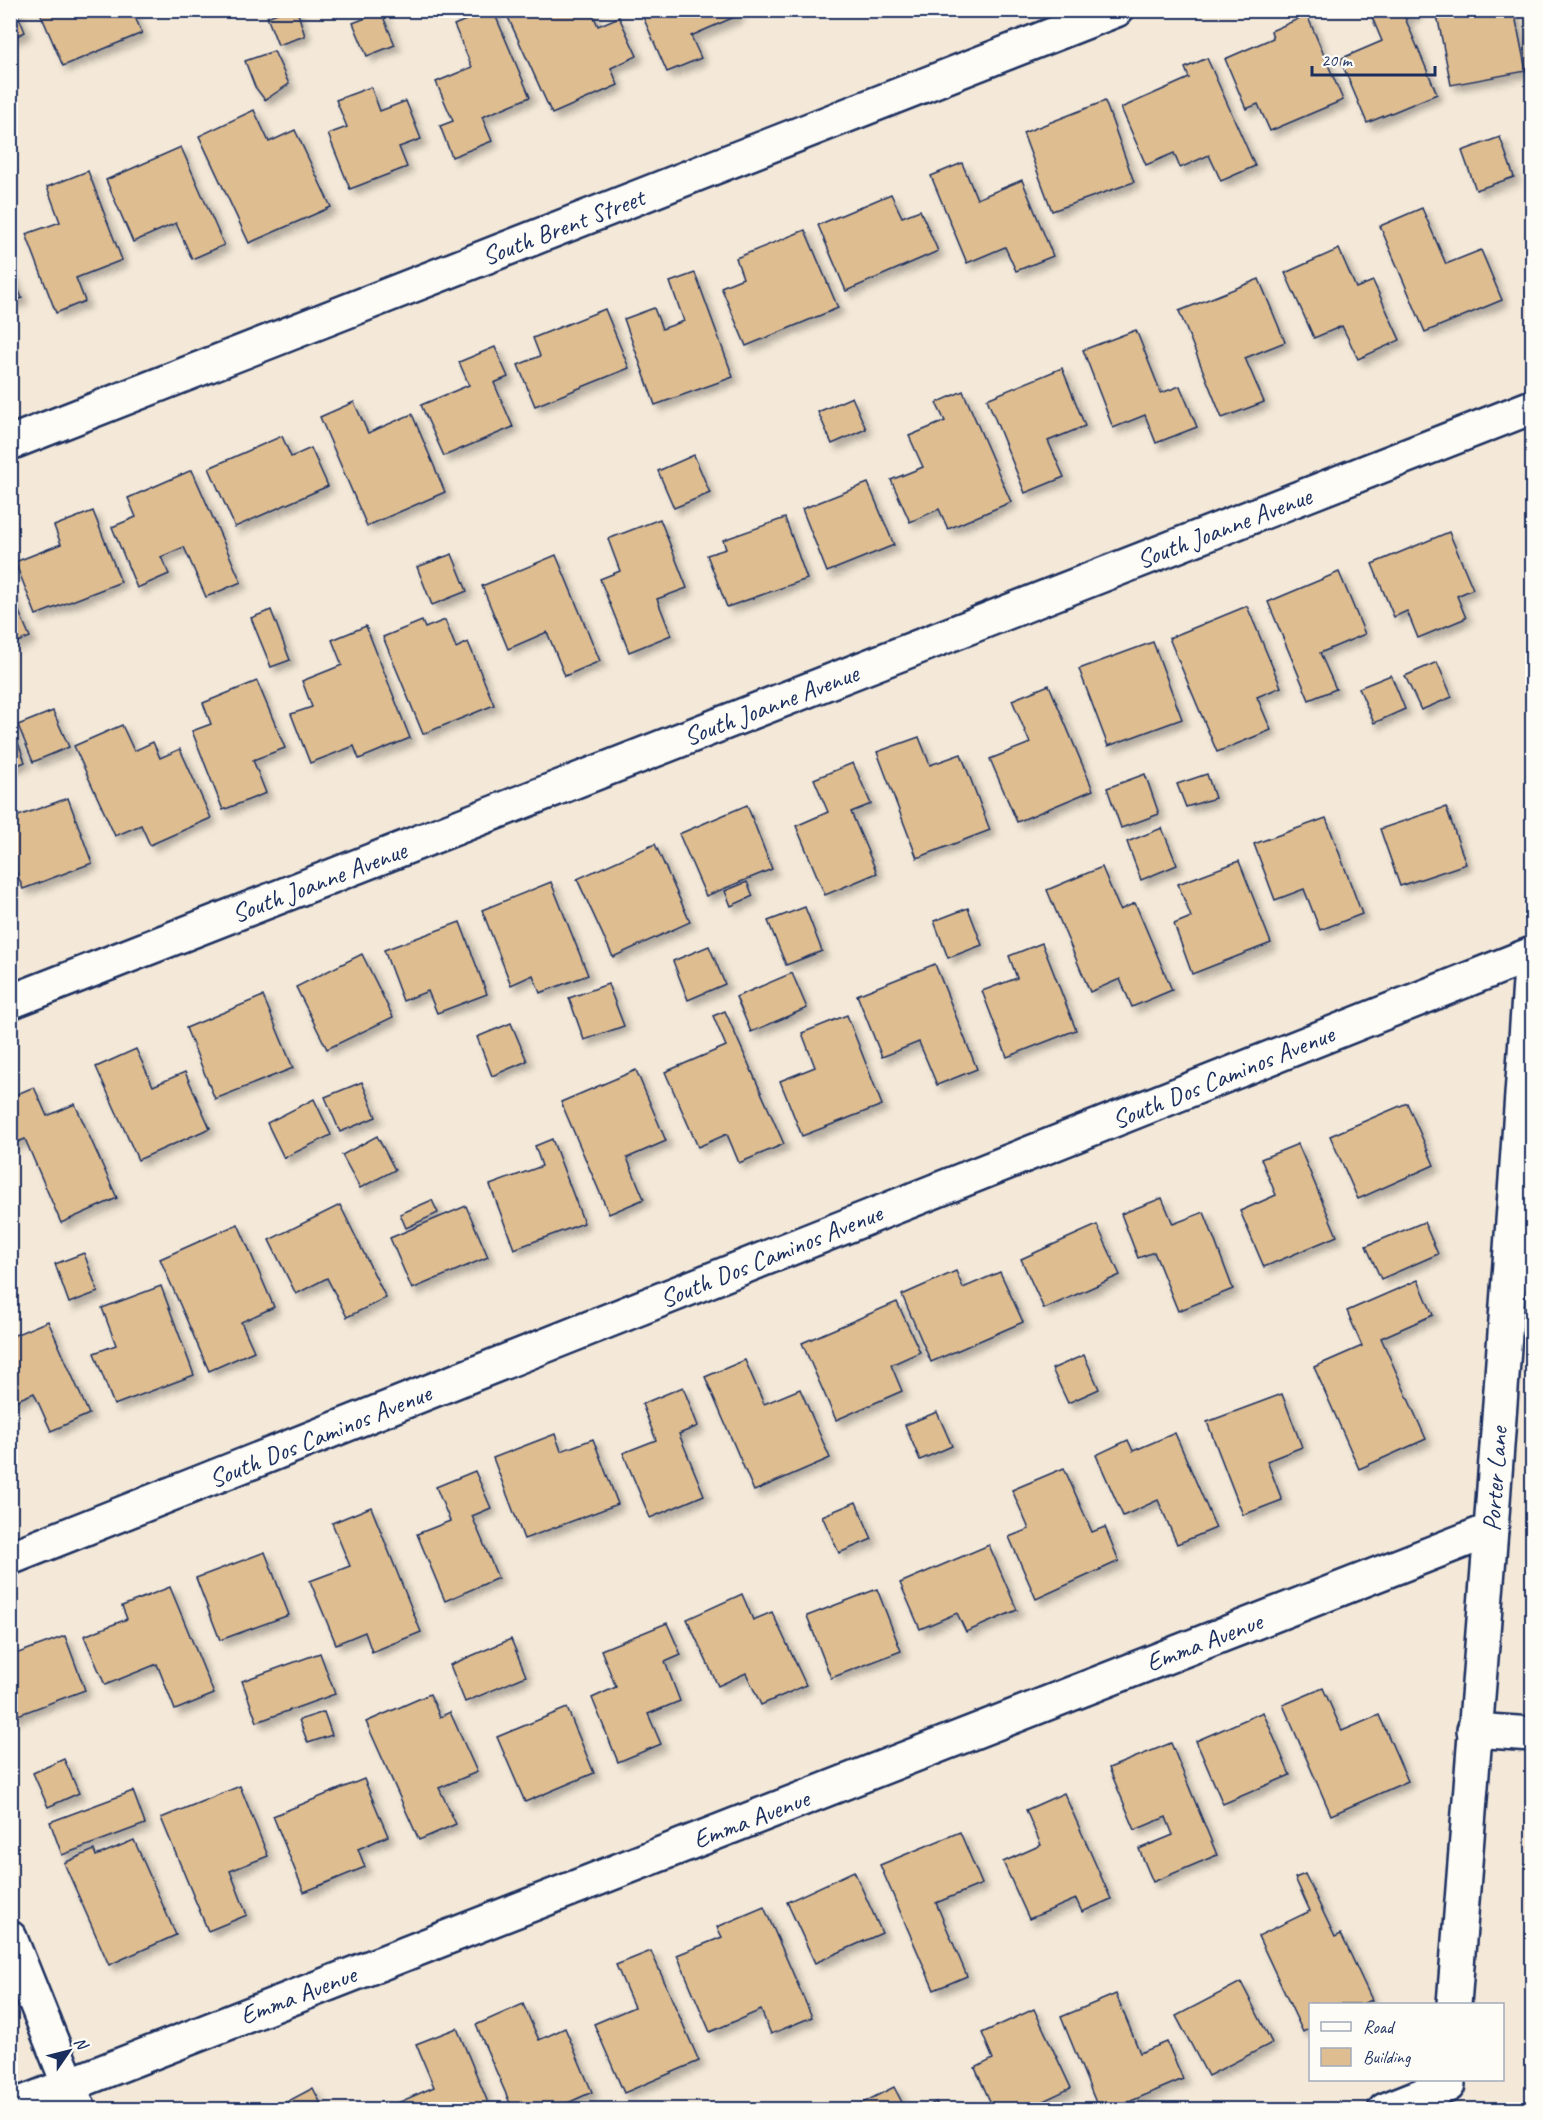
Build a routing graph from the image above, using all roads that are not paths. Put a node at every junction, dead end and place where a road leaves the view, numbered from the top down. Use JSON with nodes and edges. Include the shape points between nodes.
{"nodes":[{"id":1,"x":1116,"y":10,"type":"edge"},
{"id":2,"x":1533,"y":407,"type":"edge"},
{"id":3,"x":10,"y":443,"type":"edge"},
{"id":4,"x":1533,"y":954,"type":"edge"},
{"id":5,"x":10,"y":1002,"type":"edge"},
{"id":6,"x":1491,"y":1530,"type":"junction"},
{"id":7,"x":10,"y":1558,"type":"edge"},
{"id":8,"x":1474,"y":1730,"type":"junction"},
{"id":9,"x":1533,"y":1734,"type":"edge"},
{"id":10,"x":10,"y":1938,"type":"edge"},
{"id":11,"x":1454,"y":2003,"type":"edge"},
{"id":12,"x":1448,"y":2091,"type":"edge"},
{"id":13,"x":74,"y":2097,"type":"edge"},
{"id":14,"x":10,"y":2108,"type":"edge"},
{"id":15,"x":1385,"y":2109,"type":"edge"}],
"edges":[{"from":1,"to":3,"type":"street","name":"South Brent Street"},
{"from":2,"to":5,"type":"street","name":"South Joanne Avenue"},
{"from":4,"to":6,"type":"street","name":"Porter Lane"},
{"from":4,"to":7,"type":"street","name":"South Dos Caminos Avenue"},
{"from":6,"to":8,"type":"street","name":"Porter Lane"},
{"from":6,"to":13,"type":"street","name":"Emma Avenue"},
{"from":8,"to":9,"type":"street"},
{"from":8,"to":11,"type":"street","name":"Porter Lane"},
{"from":10,"to":13,"type":"street"},
{"from":12,"to":15,"type":"street"},
{"from":13,"to":14,"type":"street","name":"Emma Avenue"}]}
